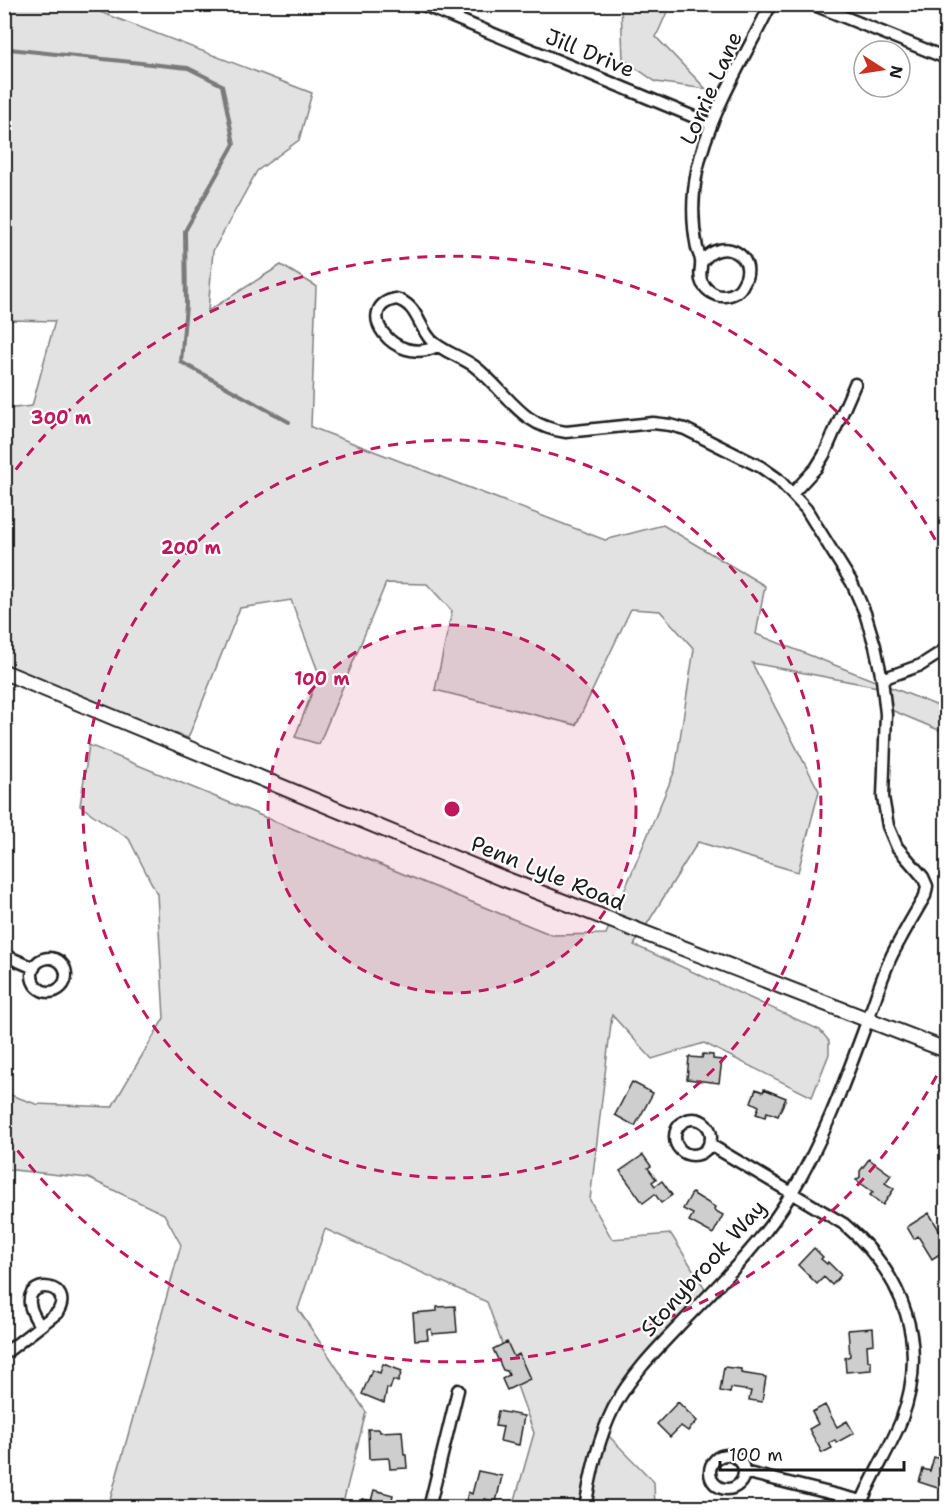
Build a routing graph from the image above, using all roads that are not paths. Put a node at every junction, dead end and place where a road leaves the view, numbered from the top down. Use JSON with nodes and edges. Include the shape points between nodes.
{"nodes":[{"id":1,"x":421,"y":4,"type":"edge"},
{"id":2,"x":771,"y":4,"type":"edge"},
{"id":3,"x":812,"y":4,"type":"edge"},
{"id":4,"x":946,"y":58,"type":"edge"},
{"id":5,"x":711,"y":124,"type":"junction"},
{"id":6,"x":702,"y":262,"type":"junction"},
{"id":7,"x":437,"y":346,"type":"junction"},
{"id":8,"x":855,"y":384,"type":"dead end"},
{"id":9,"x":793,"y":493,"type":"junction"},
{"id":10,"x":946,"y":649,"type":"edge"},
{"id":11,"x":4,"y":672,"type":"edge"},
{"id":12,"x":882,"y":679,"type":"junction"},
{"id":13,"x":4,"y":955,"type":"edge"},
{"id":14,"x":34,"y":968,"type":"dead end"},
{"id":15,"x":868,"y":1019,"type":"junction"},
{"id":16,"x":946,"y":1050,"type":"edge"},
{"id":17,"x":709,"y":1144,"type":"dead end"},
{"id":18,"x":792,"y":1193,"type":"junction"},
{"id":19,"x":40,"y":1326,"type":"dead end"},
{"id":20,"x":4,"y":1354,"type":"edge"},
{"id":21,"x":458,"y":1390,"type":"dead end"},
{"id":22,"x":744,"y":1472,"type":"dead end"},
{"id":23,"x":861,"y":1504,"type":"edge"},
{"id":24,"x":429,"y":1508,"type":"edge"},
{"id":25,"x":585,"y":1508,"type":"edge"}],
"edges":[{"from":1,"to":5,"type":"street","name":"Jill Drive"},
{"from":2,"to":5,"type":"street","name":"Lorrie Lane"},
{"from":3,"to":4,"type":"street"},
{"from":5,"to":6,"type":"street","name":"Lorrie Lane","via":[[696,173],[693,202]]},
{"from":6,"to":6,"type":"street","name":"Lorrie Lane","via":[[700,278],[710,292],[727,296],[742,288],[746,263],[734,250],[712,251]]},
{"from":7,"to":7,"type":"street","via":[[420,351],[398,347],[383,333],[377,321],[378,310],[396,299],[410,305]]},
{"from":7,"to":9,"type":"street","via":[[485,374],[538,425],[566,432],[653,423],[686,429],[761,467]]},
{"from":8,"to":9,"type":"street","via":[[825,455]]},
{"from":9,"to":12,"type":"street","via":[[852,583],[872,634]]},
{"from":10,"to":12,"type":"street","via":[[921,665]]},
{"from":11,"to":15,"type":"street","name":"Penn Lyle Road","via":[[502,878]]},
{"from":12,"to":15,"type":"street","name":"Stonybrook Way","via":[[886,714],[883,797],[888,826],[897,847],[927,885],[925,896],[891,956]]},
{"from":13,"to":14,"type":"street"},
{"from":15,"to":16,"type":"street","name":"Penn Lyle Road"},
{"from":15,"to":18,"type":"street","name":"Stonybrook Way","via":[[818,1143]]},
{"from":17,"to":18,"type":"street"},
{"from":18,"to":23,"type":"street","via":[[862,1239],[889,1273],[906,1313],[913,1353],[908,1399],[901,1422]]},
{"from":18,"to":25,"type":"street","name":"Stonybrook Way","via":[[754,1246],[630,1381],[603,1432]]},
{"from":19,"to":20,"type":"street"},
{"from":21,"to":24,"type":"street"},
{"from":22,"to":23,"type":"street"}]}
